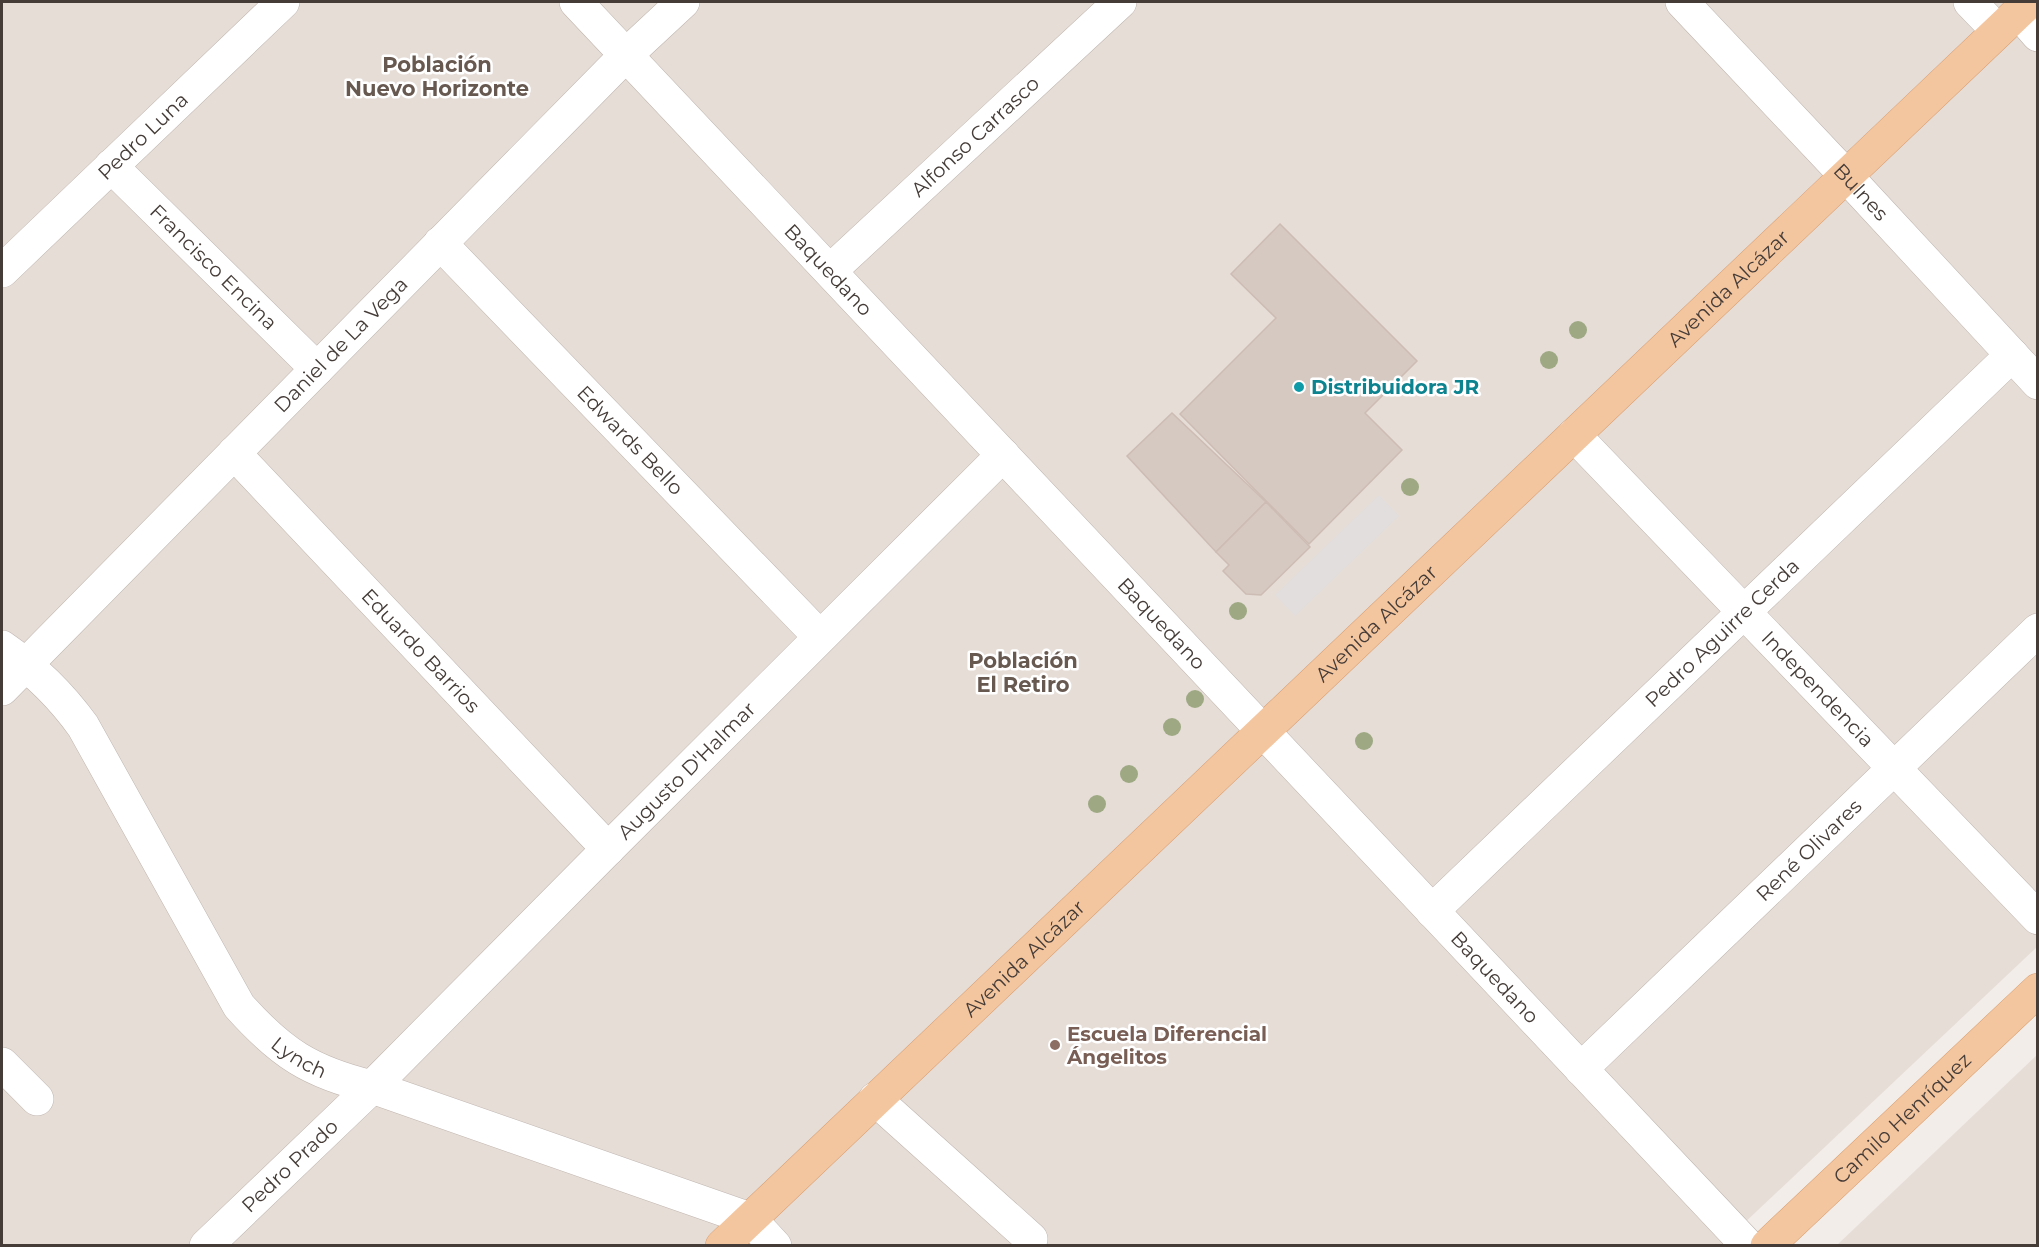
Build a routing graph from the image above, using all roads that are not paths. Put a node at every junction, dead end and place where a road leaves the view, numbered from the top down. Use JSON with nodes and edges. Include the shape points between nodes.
{"nodes":[{"id":1,"x":283,"y":2,"type":"edge"},
{"id":2,"x":576,"y":2,"type":"edge"},
{"id":3,"x":683,"y":2,"type":"edge"},
{"id":4,"x":1120,"y":2,"type":"edge"},
{"id":5,"x":1682,"y":2,"type":"edge"},
{"id":6,"x":1970,"y":2,"type":"edge"},
{"id":7,"x":2020,"y":20,"type":"edge"},
{"id":8,"x":626,"y":55,"type":"junction"},
{"id":9,"x":111,"y":166,"type":"junction"},
{"id":10,"x":1846,"y":176,"type":"junction"},
{"id":11,"x":440,"y":243,"type":"junction"},
{"id":12,"x":2,"y":271,"type":"edge"},
{"id":13,"x":830,"y":271,"type":"junction"},
{"id":14,"x":2012,"y":355,"type":"junction"},
{"id":15,"x":317,"y":369,"type":"junction"},
{"id":16,"x":2037,"y":383,"type":"edge"},
{"id":17,"x":1574,"y":435,"type":"junction"},
{"id":18,"x":234,"y":453,"type":"junction"},
{"id":19,"x":1003,"y":455,"type":"junction"},
{"id":20,"x":1744,"y":612,"type":"junction"},
{"id":21,"x":2037,"y":630,"type":"edge"},
{"id":22,"x":820,"y":637,"type":"junction"},
{"id":23,"x":14,"y":656,"type":"edge"},
{"id":24,"x":2,"y":689,"type":"edge"},
{"id":25,"x":1262,"y":731,"type":"junction"},
{"id":26,"x":1894,"y":768,"type":"junction"},
{"id":27,"x":608,"y":849,"type":"junction"},
{"id":28,"x":1432,"y":911,"type":"junction"},
{"id":29,"x":2037,"y":918,"type":"edge"},
{"id":30,"x":2037,"y":990,"type":"edge"},
{"id":31,"x":2,"y":1064,"type":"edge"},
{"id":32,"x":1581,"y":1069,"type":"junction"},
{"id":33,"x":372,"y":1087,"type":"junction"},
{"id":34,"x":37,"y":1099,"type":"dead end"},
{"id":35,"x":875,"y":1100,"type":"junction"},
{"id":36,"x":750,"y":1219,"type":"junction"},
{"id":37,"x":1031,"y":1239,"type":"dead end"},
{"id":38,"x":206,"y":1245,"type":"edge"},
{"id":39,"x":722,"y":1245,"type":"edge"},
{"id":40,"x":775,"y":1245,"type":"edge"},
{"id":41,"x":1748,"y":1245,"type":"edge"},
{"id":42,"x":1767,"y":1245,"type":"edge"}],
"edges":[{"from":1,"to":9,"type":"street","name":"Pedro Luna"},
{"from":2,"to":8,"type":"street","name":"Baquedano"},
{"from":3,"to":8,"type":"street","name":"Daniel de La Vega"},
{"from":4,"to":13,"type":"street","name":"Alfonso Carrasco"},
{"from":5,"to":10,"type":"street","name":"Bulnes"},
{"from":6,"to":7,"type":"street"},
{"from":7,"to":10,"type":"main road","name":"Avenida Alcázar"},
{"from":8,"to":11,"type":"street","name":"Daniel de La Vega"},
{"from":8,"to":13,"type":"street","name":"Baquedano"},
{"from":9,"to":12,"type":"street","name":"Pedro Luna"},
{"from":9,"to":15,"type":"street","name":"Francisco Encina"},
{"from":10,"to":14,"type":"street","name":"Bulnes"},
{"from":10,"to":17,"type":"main road","name":"Avenida Alcázar"},
{"from":11,"to":15,"type":"street","name":"Daniel de La Vega"},
{"from":11,"to":22,"type":"street","name":"Edwards Bello"},
{"from":13,"to":19,"type":"street","name":"Baquedano"},
{"from":14,"to":16,"type":"street","name":"Bulnes"},
{"from":14,"to":20,"type":"street","name":"Pedro Aguirre Cerda"},
{"from":15,"to":18,"type":"street","name":"Daniel de La Vega"},
{"from":17,"to":20,"type":"street","name":"Independencia"},
{"from":17,"to":25,"type":"main road","name":"Avenida Alcázar"},
{"from":18,"to":23,"type":"street","name":"Daniel de La Vega"},
{"from":18,"to":27,"type":"street","name":"Eduardo Barrios"},
{"from":19,"to":22,"type":"street","name":"Augusto D'Halmar"},
{"from":19,"to":25,"type":"street","name":"Baquedano"},
{"from":20,"to":26,"type":"street","name":"Independencia"},
{"from":20,"to":28,"type":"street","name":"Pedro Aguirre Cerda"},
{"from":21,"to":26,"type":"street","name":"René Olivares"},
{"from":22,"to":27,"type":"street","name":"Augusto D'Halmar"},
{"from":23,"to":24,"type":"street","name":"Daniel de La Vega"},
{"from":23,"to":33,"type":"street","name":"Lynch","via":[[55,691],[83,726],[239,1006],[283,1049],[309,1065],[339,1079]]},
{"from":25,"to":28,"type":"street","name":"Baquedano"},
{"from":25,"to":35,"type":"main road","name":"Avenida Alcázar"},
{"from":26,"to":29,"type":"street","name":"Independencia"},
{"from":26,"to":32,"type":"street","name":"René Olivares"},
{"from":27,"to":33,"type":"street","name":"Augusto D'Halmar"},
{"from":28,"to":32,"type":"street","name":"Baquedano"},
{"from":30,"to":42,"type":"main road","name":"Camilo Henríquez"},
{"from":31,"to":34,"type":"street"},
{"from":32,"to":41,"type":"street","name":"Baquedano"},
{"from":33,"to":36,"type":"street","name":"Lynch"},
{"from":33,"to":38,"type":"street","name":"Pedro Prado"},
{"from":35,"to":36,"type":"main road","name":"Avenida Alcázar"},
{"from":35,"to":37,"type":"street"},
{"from":36,"to":39,"type":"main road","name":"Avenida Alcázar"},
{"from":36,"to":40,"type":"street","name":"Lynch"}]}
